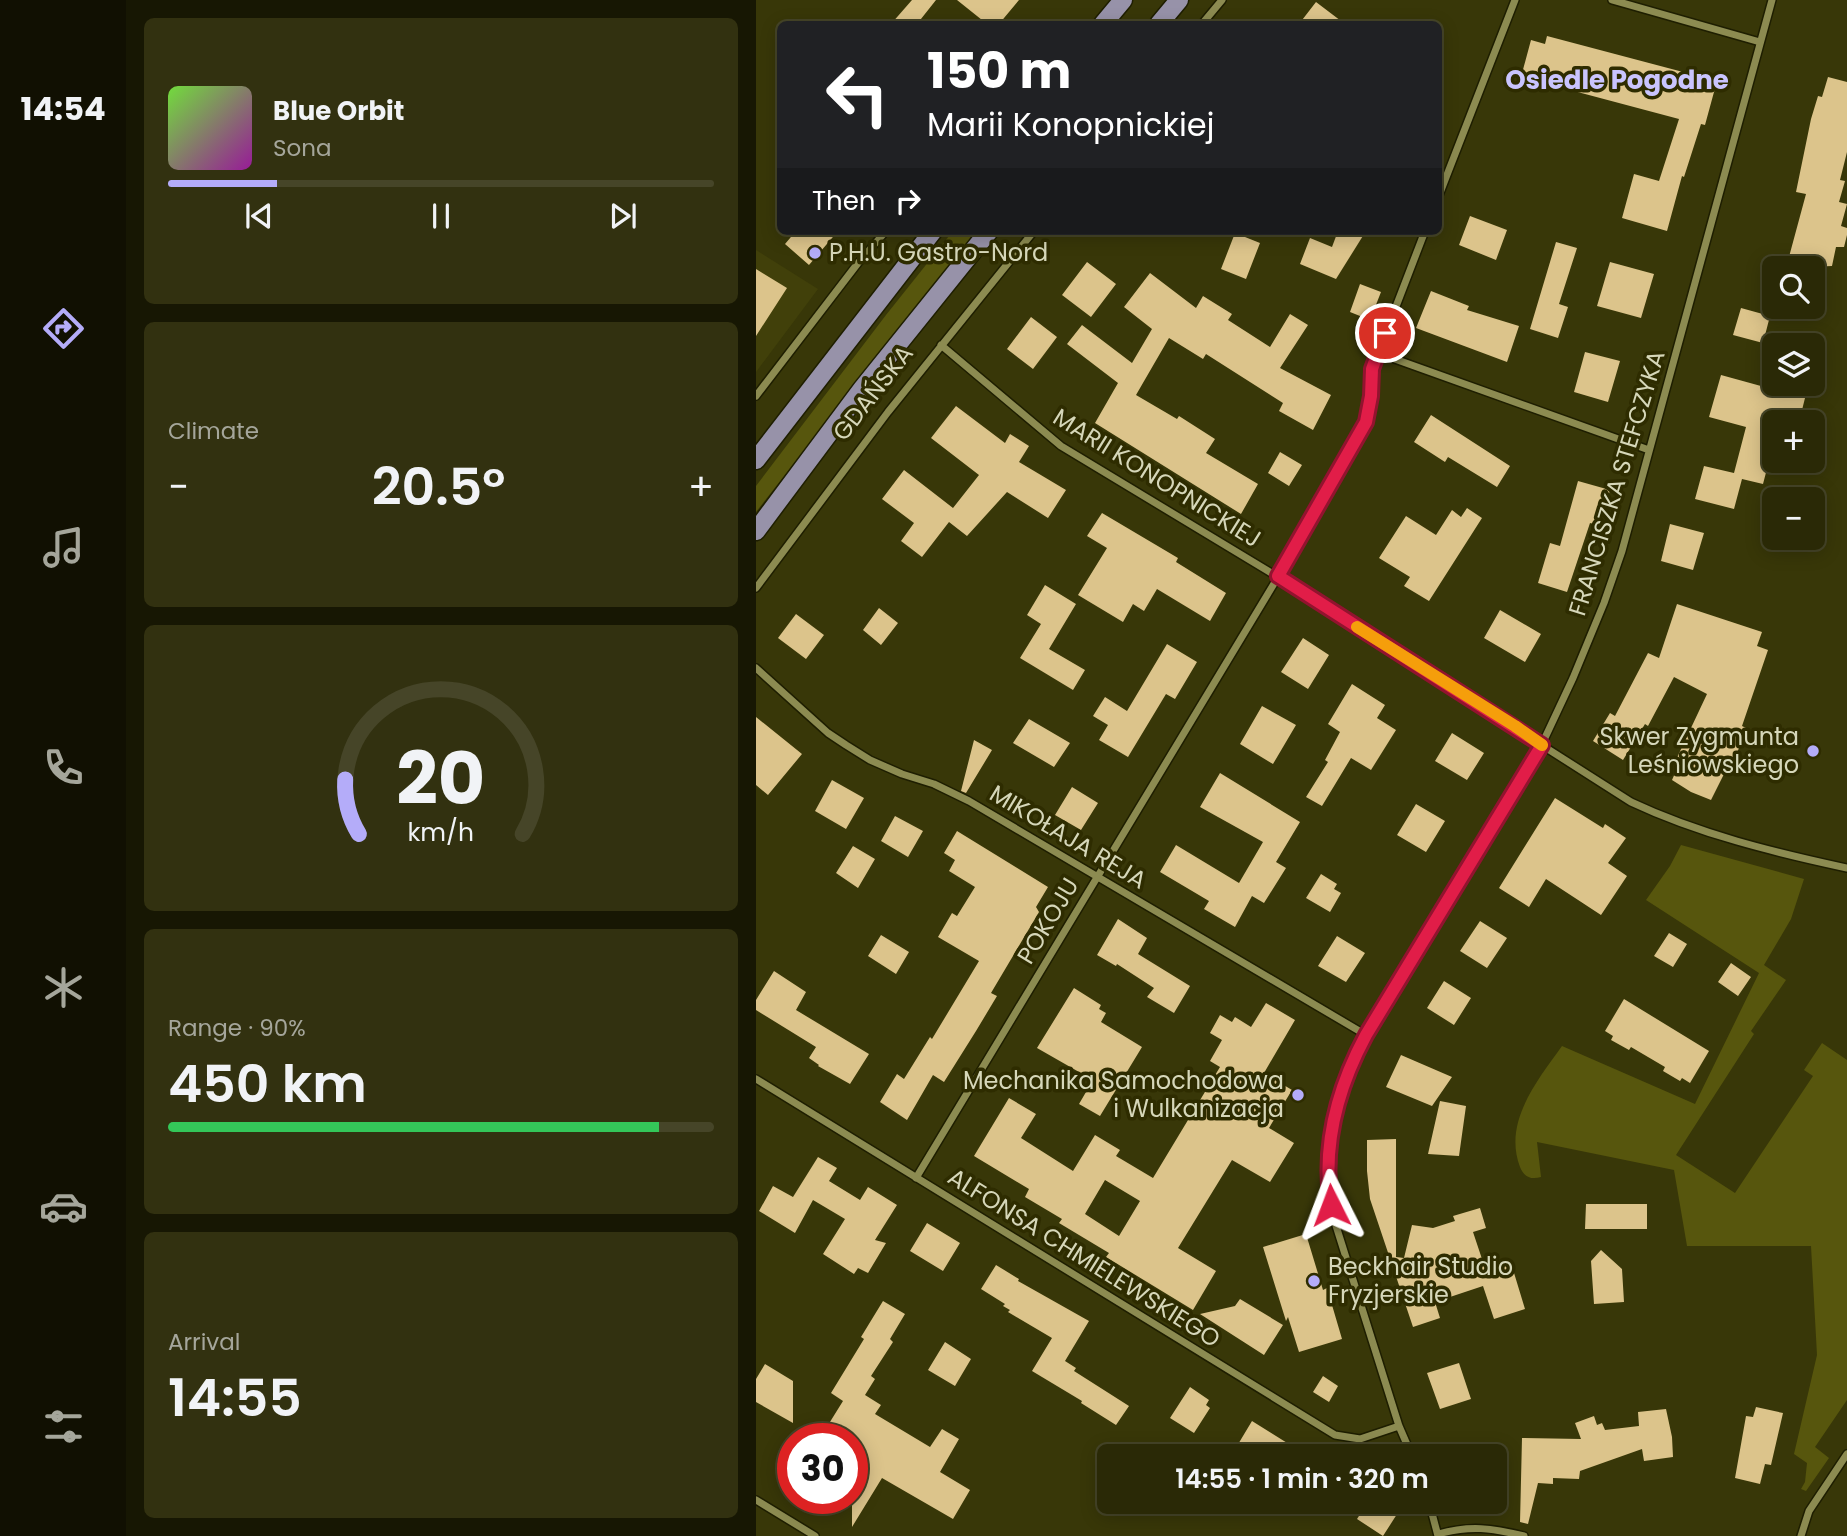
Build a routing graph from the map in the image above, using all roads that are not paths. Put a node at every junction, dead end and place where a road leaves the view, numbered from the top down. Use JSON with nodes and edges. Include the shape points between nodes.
{"nodes":[{"id":1,"x":1123,"y":0,"type":"edge"},
{"id":2,"x":1179,"y":0,"type":"edge"},
{"id":3,"x":1222,"y":0,"type":"edge"},
{"id":4,"x":1516,"y":0,"type":"edge"},
{"id":5,"x":1612,"y":0,"type":"edge"},
{"id":6,"x":1772,"y":0,"type":"edge"},
{"id":7,"x":1106,"y":21,"type":"edge"},
{"id":8,"x":1162,"y":21,"type":"edge"},
{"id":9,"x":1204,"y":21,"type":"edge"},
{"id":10,"x":1760,"y":42,"type":"junction"},
{"id":11,"x":1442,"y":188,"type":"edge"},
{"id":12,"x":882,"y":235,"type":"edge"},
{"id":13,"x":930,"y":235,"type":"edge"},
{"id":14,"x":986,"y":235,"type":"edge"},
{"id":15,"x":1031,"y":235,"type":"edge"},
{"id":16,"x":1423,"y":235,"type":"edge"},
{"id":17,"x":941,"y":345,"type":"junction"},
{"id":18,"x":1378,"y":353,"type":"junction"},
{"id":19,"x":756,"y":396,"type":"edge"},
{"id":20,"x":1649,"y":450,"type":"junction"},
{"id":21,"x":756,"y":460,"type":"edge"},
{"id":22,"x":756,"y":531,"type":"edge"},
{"id":23,"x":1278,"y":576,"type":"junction"},
{"id":24,"x":756,"y":588,"type":"edge"},
{"id":25,"x":756,"y":668,"type":"edge"},
{"id":26,"x":1542,"y":745,"type":"junction"},
{"id":27,"x":1847,"y":868,"type":"edge"},
{"id":28,"x":1097,"y":877,"type":"junction"},
{"id":29,"x":1366,"y":1035,"type":"junction"},
{"id":30,"x":756,"y":1079,"type":"edge"},
{"id":31,"x":916,"y":1178,"type":"junction"},
{"id":32,"x":1399,"y":1426,"type":"junction"},
{"id":33,"x":1407,"y":1444,"type":"edge"},
{"id":34,"x":1847,"y":1454,"type":"edge"},
{"id":35,"x":756,"y":1500,"type":"edge"},
{"id":36,"x":1432,"y":1514,"type":"edge"},
{"id":37,"x":1438,"y":1535,"type":"edge"},
{"id":38,"x":815,"y":1536,"type":"edge"},
{"id":39,"x":1524,"y":1536,"type":"edge"},
{"id":40,"x":1801,"y":1536,"type":"edge"}],
"edges":[{"from":1,"to":7,"type":"main road"},
{"from":2,"to":8,"type":"main road"},
{"from":3,"to":9,"type":"street"},
{"from":4,"to":11,"type":"street"},
{"from":5,"to":10,"type":"street"},
{"from":6,"to":10,"type":"street","name":"FRANCISZKA STEFCZYKA"},
{"from":10,"to":20,"type":"street","name":"FRANCISZKA STEFCZYKA"},
{"from":12,"to":19,"type":"street"},
{"from":13,"to":21,"type":"main road"},
{"from":14,"to":22,"type":"main road","name":"GDAŃSKA","via":[[862,388]]},
{"from":15,"to":17,"type":"street","name":"GDAŃSKA"},
{"from":16,"to":18,"type":"street","name":"POKOJU"},
{"from":17,"to":23,"type":"street","name":"MARII KONOPNICKIEJ","via":[[1061,446]]},
{"from":17,"to":24,"type":"street","name":"GDAŃSKA"},
{"from":18,"to":20,"type":"street"},
{"from":18,"to":23,"type":"street","name":"POKOJU","via":[[1366,422]]},
{"from":20,"to":26,"type":"street","name":"FRANCISZKA STEFCZYKA","via":[[1604,603]]},
{"from":23,"to":26,"type":"street","name":"MARII KONOPNICKIEJ"},
{"from":23,"to":28,"type":"street","name":"POKOJU"},
{"from":25,"to":28,"type":"street","name":"MIKOŁAJA REJA","via":[[828,733],[862,755],[969,801]]},
{"from":26,"to":27,"type":"street","name":"MARII KONOPNICKIEJ","via":[[1653,813],[1736,841]]},
{"from":26,"to":29,"type":"street","name":"FRANCISZKA STEFCZYKA"},
{"from":28,"to":29,"type":"street","name":"MIKOŁAJA REJA"},
{"from":28,"to":31,"type":"street","name":"POKOJU"},
{"from":29,"to":32,"type":"street","name":"FRANCISZKA STEFCZYKA","via":[[1338,1100],[1329,1150],[1329,1190],[1332,1213]]},
{"from":30,"to":31,"type":"street","name":"ALFONSA CHMIELEWSKIEGO"},
{"from":31,"to":32,"type":"street","name":"ALFONSA CHMIELEWSKIEGO","via":[[1335,1435],[1360,1439]]},
{"from":32,"to":33,"type":"street","name":"FRANCISZKA STEFCZYKA"},
{"from":34,"to":40,"type":"street","via":[[1809,1511]]},
{"from":35,"to":38,"type":"street"},
{"from":36,"to":37,"type":"street"},
{"from":37,"to":39,"type":"street","via":[[1479,1527]]}]}
